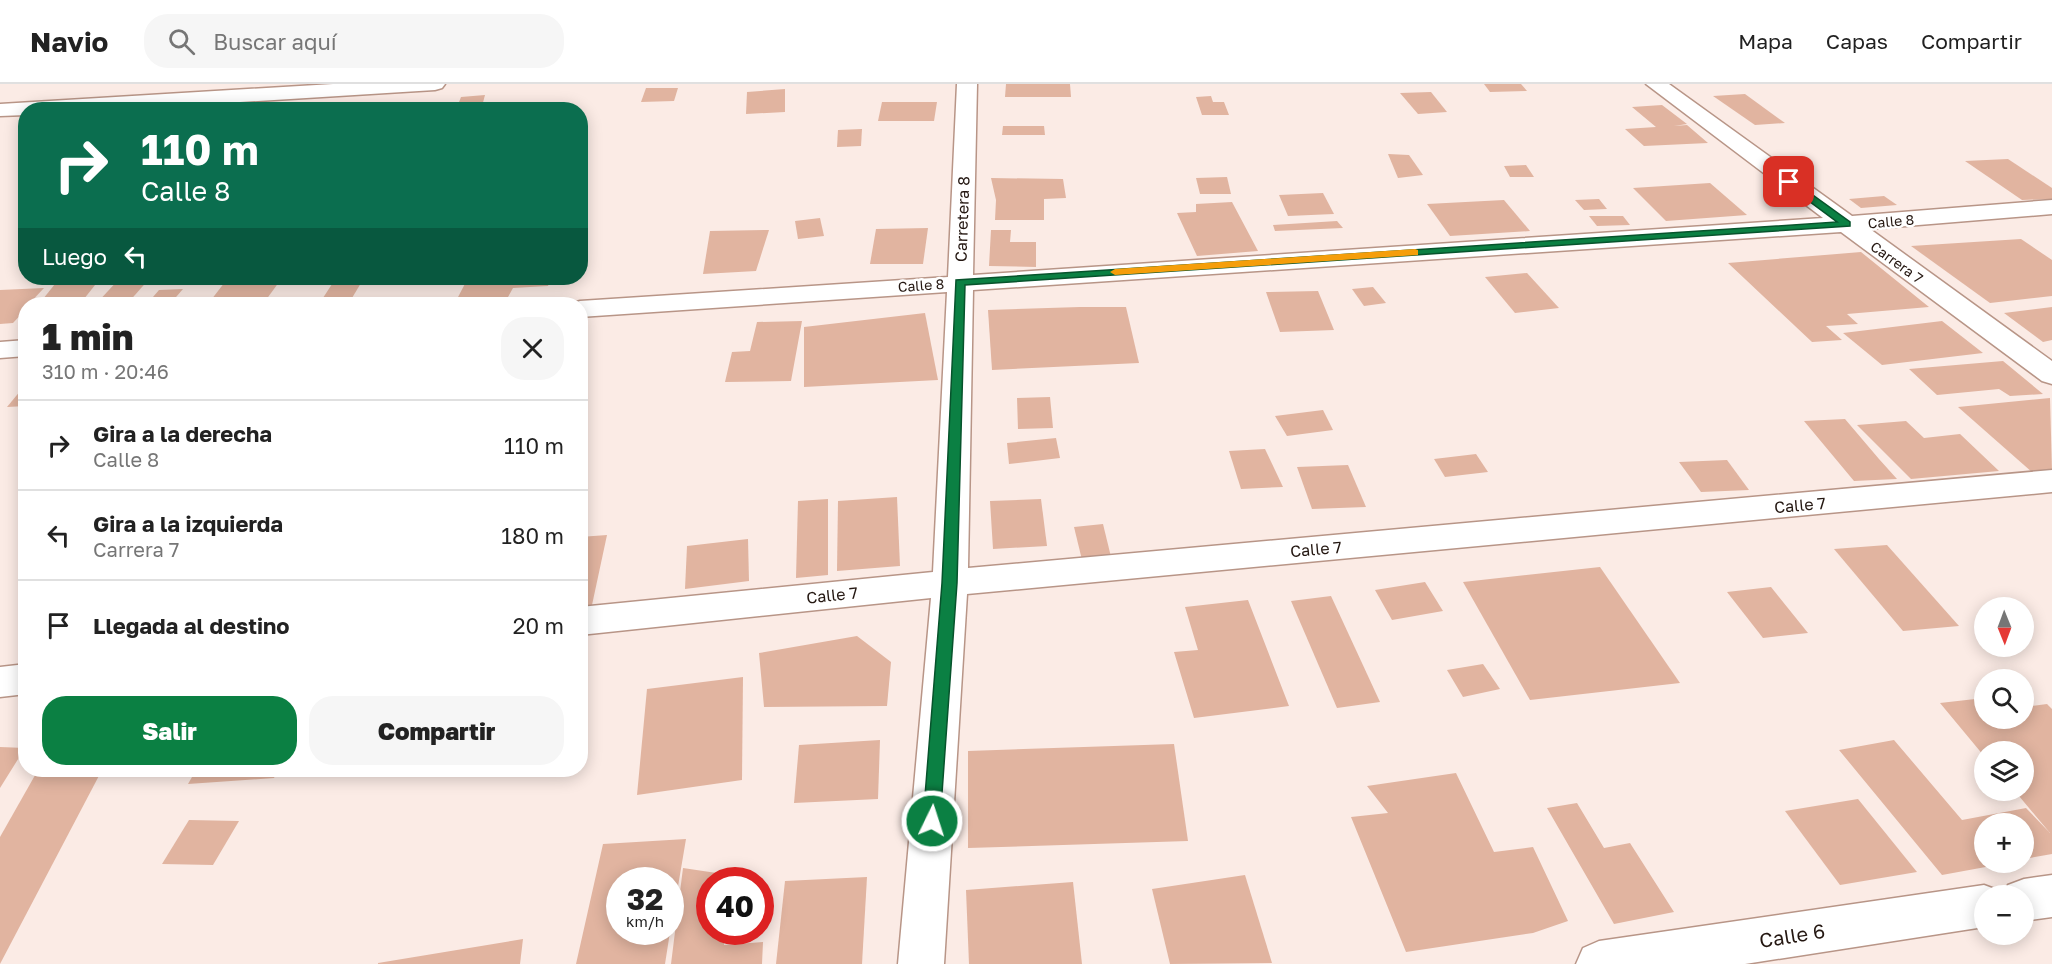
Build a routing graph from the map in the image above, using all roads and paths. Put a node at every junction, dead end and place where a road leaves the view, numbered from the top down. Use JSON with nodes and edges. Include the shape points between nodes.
{"nodes":[{"id":1,"x":435,"y":84,"type":"edge"},
{"id":2,"x":967,"y":84,"type":"edge"},
{"id":3,"x":1656,"y":84,"type":"edge"},
{"id":4,"x":242,"y":90,"type":"edge"},
{"id":5,"x":97,"y":102,"type":"edge"},
{"id":6,"x":18,"y":109,"type":"edge"},
{"id":7,"x":0,"y":110,"type":"edge"},
{"id":8,"x":2052,"y":207,"type":"edge"},
{"id":9,"x":1846,"y":224,"type":"junction"},
{"id":10,"x":960,"y":282,"type":"junction"},
{"id":11,"x":588,"y":308,"type":"edge"},
{"id":12,"x":18,"y":349,"type":"edge"},
{"id":13,"x":0,"y":350,"type":"edge"},
{"id":14,"x":2052,"y":375,"type":"edge"},
{"id":15,"x":2052,"y":481,"type":"edge"},
{"id":16,"x":950,"y":583,"type":"junction"},
{"id":17,"x":588,"y":620,"type":"edge"},
{"id":18,"x":18,"y":680,"type":"edge"},
{"id":19,"x":0,"y":682,"type":"edge"},
{"id":20,"x":2052,"y":896,"type":"edge"},
{"id":21,"x":2034,"y":899,"type":"edge"},
{"id":22,"x":1974,"y":908,"type":"edge"},
{"id":23,"x":921,"y":964,"type":"edge"},
{"id":24,"x":1599,"y":964,"type":"edge"}],
"edges":[{"from":1,"to":4,"type":"street"},
{"from":2,"to":10,"type":"street","name":"Carretera 8"},
{"from":3,"to":9,"type":"street","name":"Carrera 7"},
{"from":4,"to":5,"type":"street"},
{"from":6,"to":7,"type":"street"},
{"from":8,"to":9,"type":"street","name":"Calle 8"},
{"from":9,"to":10,"type":"street","name":"Calle 8"},
{"from":9,"to":14,"type":"street","name":"Carrera 7"},
{"from":10,"to":11,"type":"street","name":"Calle 8"},
{"from":10,"to":16,"type":"street","name":"Carretera 8"},
{"from":12,"to":13,"type":"street"},
{"from":15,"to":16,"type":"street","name":"Calle 7"},
{"from":16,"to":17,"type":"street","name":"Calle 7"},
{"from":16,"to":23,"type":"street","name":"Carretera 8"},
{"from":18,"to":19,"type":"street"},
{"from":20,"to":21,"type":"street"},
{"from":22,"to":24,"type":"street","name":"Calle 6"}]}
